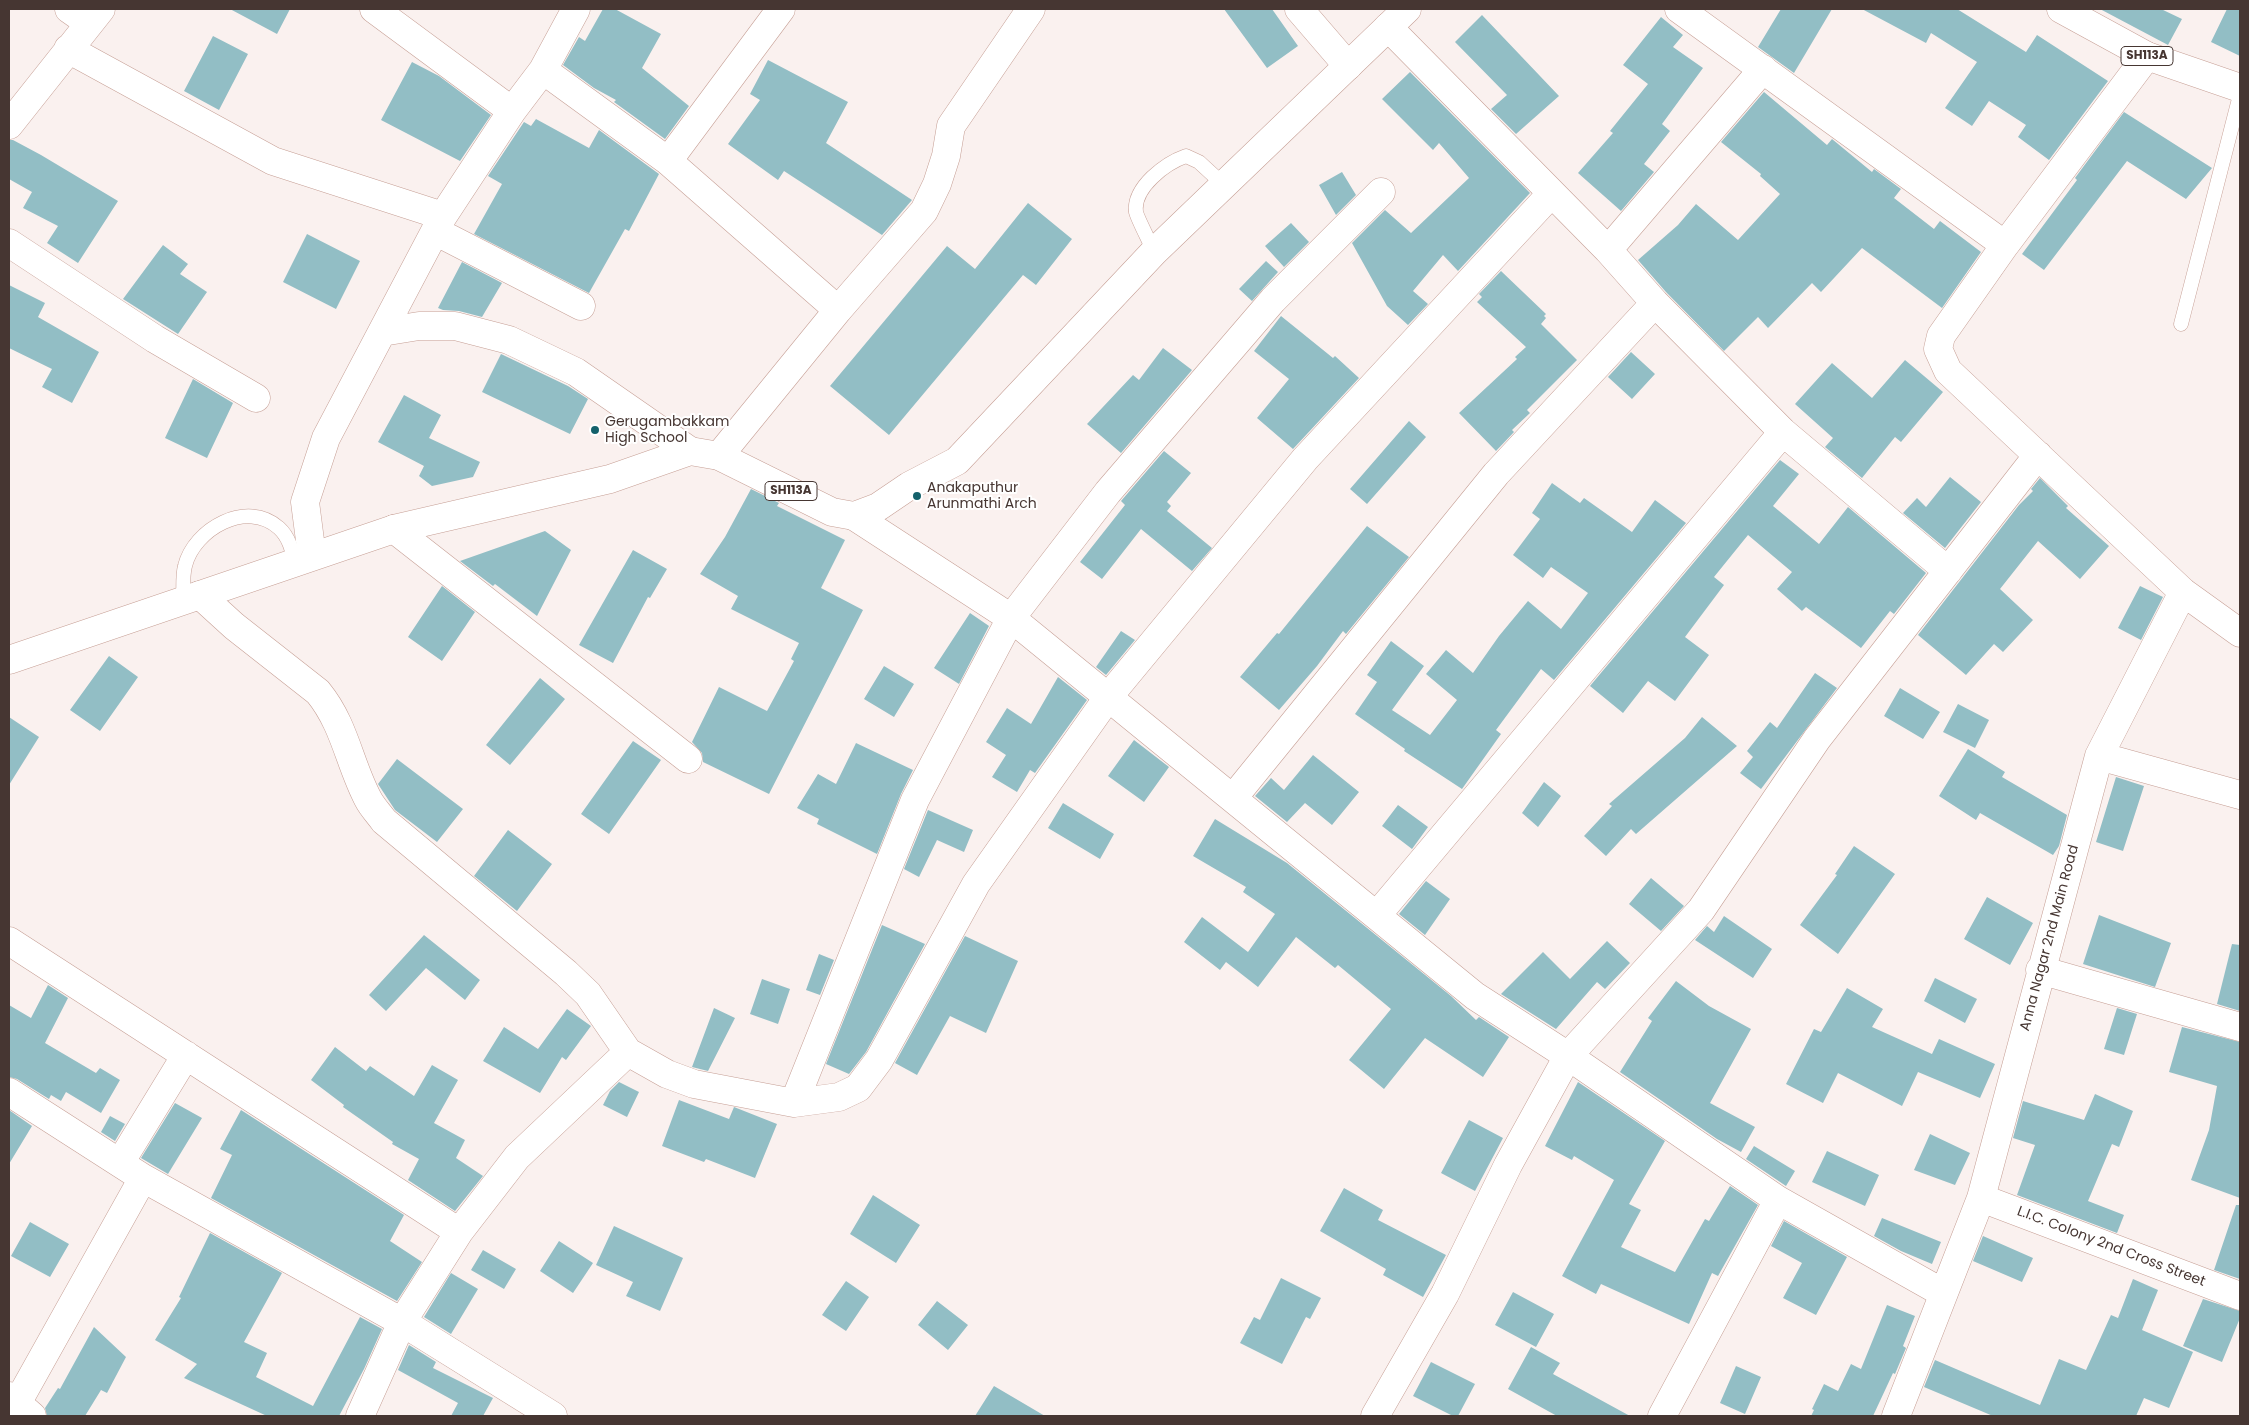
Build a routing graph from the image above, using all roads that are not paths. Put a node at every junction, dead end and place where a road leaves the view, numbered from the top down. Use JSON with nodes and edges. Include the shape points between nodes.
{"nodes":[{"id":1,"x":374,"y":9,"type":"edge"},
{"id":2,"x":576,"y":9,"type":"edge"},
{"id":3,"x":781,"y":9,"type":"edge"},
{"id":4,"x":1031,"y":9,"type":"edge"},
{"id":5,"x":1298,"y":9,"type":"edge"},
{"id":6,"x":1679,"y":9,"type":"edge"},
{"id":7,"x":2062,"y":9,"type":"edge"},
{"id":8,"x":86,"y":14,"type":"edge"},
{"id":9,"x":2091,"y":16,"type":"edge"},
{"id":10,"x":1397,"y":18,"type":"edge"},
{"id":11,"x":68,"y":50,"type":"junction"},
{"id":12,"x":2147,"y":56,"type":"junction"},
{"id":13,"x":1348,"y":66,"type":"junction"},
{"id":14,"x":543,"y":70,"type":"junction"},
{"id":15,"x":1763,"y":70,"type":"junction"},
{"id":16,"x":2240,"y":88,"type":"edge"},
{"id":17,"x":2240,"y":95,"type":"edge"},
{"id":18,"x":512,"y":110,"type":"junction"},
{"id":19,"x":13,"y":114,"type":"edge"},
{"id":20,"x":668,"y":161,"type":"junction"},
{"id":21,"x":1224,"y":185,"type":"junction"},
{"id":22,"x":1381,"y":192,"type":"dead end"},
{"id":23,"x":1551,"y":194,"type":"junction"},
{"id":24,"x":439,"y":224,"type":"junction"},
{"id":25,"x":9,"y":243,"type":"edge"},
{"id":26,"x":2005,"y":245,"type":"junction"},
{"id":27,"x":1608,"y":250,"type":"junction"},
{"id":28,"x":1154,"y":252,"type":"junction"},
{"id":29,"x":1655,"y":302,"type":"junction"},
{"id":30,"x":581,"y":306,"type":"dead end"},
{"id":31,"x":838,"y":310,"type":"junction"},
{"id":32,"x":2181,"y":324,"type":"dead end"},
{"id":33,"x":382,"y":332,"type":"junction"},
{"id":34,"x":256,"y":398,"type":"dead end"},
{"id":35,"x":1783,"y":432,"type":"junction"},
{"id":36,"x":690,"y":451,"type":"junction"},
{"id":37,"x":2038,"y":455,"type":"junction"},
{"id":38,"x":719,"y":456,"type":"junction"},
{"id":39,"x":854,"y":516,"type":"junction"},
{"id":40,"x":394,"y":529,"type":"junction"},
{"id":41,"x":304,"y":560,"type":"junction"},
{"id":42,"x":1948,"y":571,"type":"junction"},
{"id":43,"x":2183,"y":592,"type":"junction"},
{"id":44,"x":191,"y":598,"type":"junction"},
{"id":45,"x":1011,"y":618,"type":"junction"},
{"id":46,"x":2240,"y":632,"type":"edge"},
{"id":47,"x":9,"y":660,"type":"edge"},
{"id":48,"x":1109,"y":696,"type":"junction"},
{"id":49,"x":2099,"y":756,"type":"junction"},
{"id":50,"x":688,"y":759,"type":"dead end"},
{"id":51,"x":2240,"y":794,"type":"edge"},
{"id":52,"x":1233,"y":798,"type":"junction"},
{"id":53,"x":1377,"y":915,"type":"junction"},
{"id":54,"x":9,"y":941,"type":"edge"},
{"id":55,"x":2040,"y":970,"type":"junction"},
{"id":56,"x":2240,"y":1027,"type":"edge"},
{"id":57,"x":628,"y":1052,"type":"junction"},
{"id":58,"x":186,"y":1055,"type":"junction"},
{"id":59,"x":1568,"y":1056,"type":"junction"},
{"id":60,"x":9,"y":1092,"type":"edge"},
{"id":61,"x":794,"y":1103,"type":"junction"},
{"id":62,"x":120,"y":1163,"type":"junction"},
{"id":63,"x":143,"y":1178,"type":"junction"},
{"id":64,"x":1981,"y":1198,"type":"junction"},
{"id":65,"x":1778,"y":1200,"type":"junction"},
{"id":66,"x":460,"y":1232,"type":"junction"},
{"id":67,"x":1942,"y":1293,"type":"junction"},
{"id":68,"x":2240,"y":1296,"type":"edge"},
{"id":69,"x":402,"y":1322,"type":"junction"},
{"id":70,"x":17,"y":1408,"type":"edge"},
{"id":71,"x":360,"y":1416,"type":"edge"},
{"id":72,"x":553,"y":1416,"type":"edge"},
{"id":73,"x":1375,"y":1416,"type":"edge"},
{"id":74,"x":1662,"y":1416,"type":"edge"},
{"id":75,"x":1896,"y":1416,"type":"edge"}],
"edges":[{"from":1,"to":18,"type":"street"},
{"from":2,"to":14,"type":"street"},
{"from":3,"to":20,"type":"street"},
{"from":4,"to":31,"type":"street","via":[[951,126],[946,156],[924,211]]},
{"from":5,"to":13,"type":"street"},
{"from":6,"to":15,"type":"street"},
{"from":7,"to":9,"type":"street","number":"SH113A"},
{"from":8,"to":11,"type":"street"},
{"from":9,"to":12,"type":"street","number":"SH113A"},
{"from":10,"to":13,"type":"street"},
{"from":10,"to":23,"type":"street"},
{"from":11,"to":19,"type":"street"},
{"from":11,"to":24,"type":"street","via":[[273,161]]},
{"from":12,"to":16,"type":"street","number":"SH113A"},
{"from":12,"to":26,"type":"street"},
{"from":13,"to":21,"type":"street"},
{"from":14,"to":18,"type":"street"},
{"from":14,"to":20,"type":"street"},
{"from":15,"to":26,"type":"street"},
{"from":15,"to":27,"type":"street"},
{"from":17,"to":32,"type":"lane"},
{"from":18,"to":24,"type":"street"},
{"from":20,"to":31,"type":"street"},
{"from":21,"to":28,"type":"street"},
{"from":21,"to":28,"type":"lane","via":[[1199,162],[1186,156],[1172,160],[1157,172],[1138,199],[1136,212]]},
{"from":22,"to":45,"type":"street","via":[[1273,300],[1108,492]]},
{"from":23,"to":27,"type":"street"},
{"from":23,"to":48,"type":"street","via":[[1305,459]]},
{"from":24,"to":30,"type":"street"},
{"from":24,"to":33,"type":"street"},
{"from":25,"to":34,"type":"street","via":[[155,339]]},
{"from":26,"to":37,"type":"street","via":[[1941,336],[1938,349],[1948,370]]},
{"from":27,"to":29,"type":"street"},
{"from":28,"to":39,"type":"street","via":[[957,461],[909,486],[878,507]]},
{"from":29,"to":35,"type":"street"},
{"from":29,"to":52,"type":"street","via":[[1496,474]]},
{"from":31,"to":38,"type":"street"},
{"from":33,"to":36,"type":"street","via":[[418,326],[456,326],[509,340],[576,372]]},
{"from":33,"to":41,"type":"street","via":[[326,438],[305,502]]},
{"from":35,"to":42,"type":"street"},
{"from":35,"to":53,"type":"street"},
{"from":36,"to":38,"type":"street","number":"SH113A"},
{"from":36,"to":40,"type":"street","number":"SH113A","via":[[610,480]]},
{"from":37,"to":42,"type":"street"},
{"from":37,"to":43,"type":"street"},
{"from":38,"to":39,"type":"street","number":"SH113A","via":[[832,512]]},
{"from":39,"to":45,"type":"street"},
{"from":40,"to":41,"type":"street","number":"SH113A"},
{"from":40,"to":50,"type":"street"},
{"from":41,"to":44,"type":"street","number":"SH113A"},
{"from":41,"to":44,"type":"lane","via":[[279,528],[246,516],[231,518],[204,535],[184,566]]},
{"from":42,"to":59,"type":"street","via":[[1817,739],[1701,910]]},
{"from":43,"to":46,"type":"street"},
{"from":43,"to":49,"type":"street","name":"Anna Nagar 2nd Main Road"},
{"from":44,"to":47,"type":"street","number":"SH113A"},
{"from":44,"to":57,"type":"street","via":[[234,626],[318,692],[329,705],[343,733],[368,800],[384,821],[588,994]]},
{"from":45,"to":48,"type":"street"},
{"from":45,"to":61,"type":"street","via":[[915,800]]},
{"from":48,"to":52,"type":"street"},
{"from":48,"to":61,"type":"street","via":[[976,884],[879,1060],[858,1088],[839,1097]]},
{"from":49,"to":51,"type":"street"},
{"from":49,"to":55,"type":"street","name":"Anna Nagar 2nd Main Road"},
{"from":52,"to":53,"type":"street"},
{"from":53,"to":59,"type":"street","via":[[1475,996]]},
{"from":54,"to":58,"type":"street"},
{"from":55,"to":56,"type":"street"},
{"from":55,"to":64,"type":"street","name":"Anna Nagar 2nd Main Road"},
{"from":57,"to":61,"type":"street","via":[[667,1074],[694,1084]]},
{"from":57,"to":66,"type":"street","via":[[517,1157]]},
{"from":58,"to":62,"type":"street"},
{"from":58,"to":66,"type":"street"},
{"from":59,"to":65,"type":"street"},
{"from":59,"to":73,"type":"street","via":[[1508,1165],[1445,1294]]},
{"from":60,"to":62,"type":"street"},
{"from":62,"to":63,"type":"street"},
{"from":63,"to":69,"type":"street"},
{"from":63,"to":70,"type":"street"},
{"from":64,"to":67,"type":"street","name":"Anna Nagar 2nd Main Road"},
{"from":64,"to":68,"type":"street","name":"L.I.C. Colony 2nd Cross Street"},
{"from":65,"to":67,"type":"street"},
{"from":65,"to":74,"type":"street"},
{"from":66,"to":69,"type":"street"},
{"from":67,"to":75,"type":"street","name":"Anna Nagar 2nd Main Road"},
{"from":69,"to":71,"type":"street"},
{"from":69,"to":72,"type":"street"}]}
